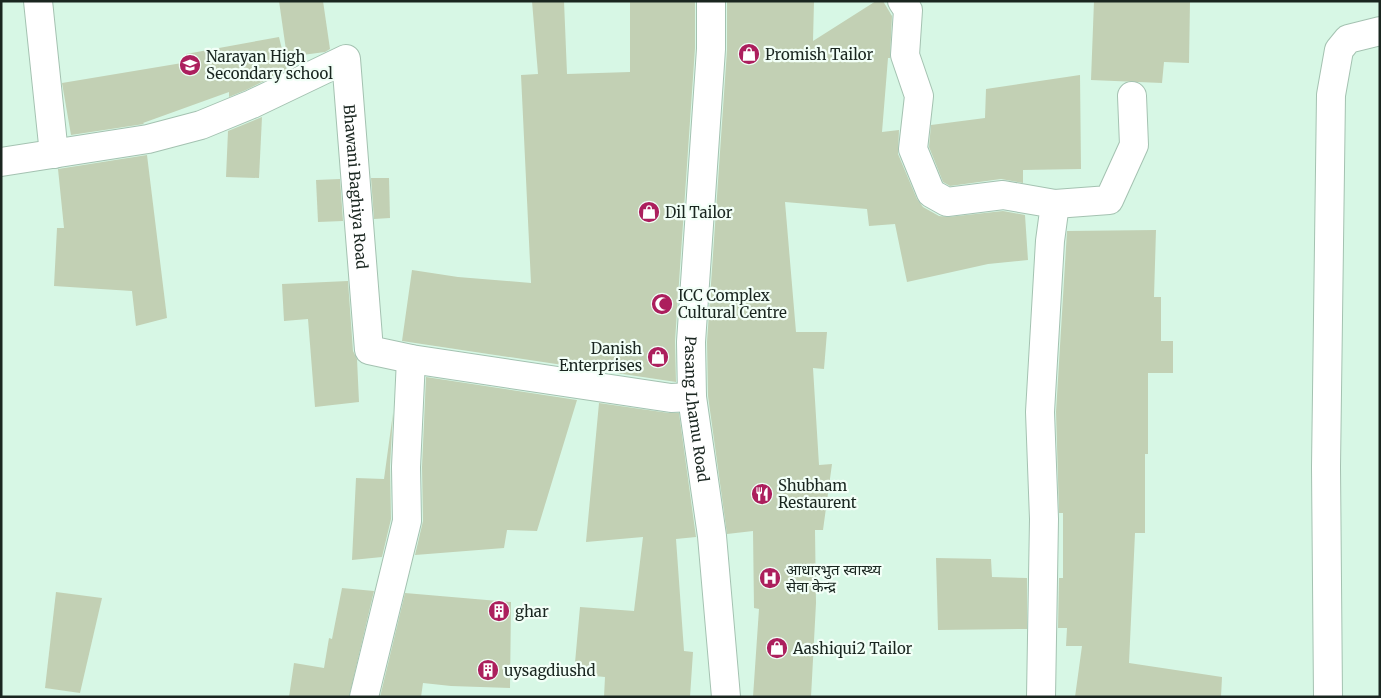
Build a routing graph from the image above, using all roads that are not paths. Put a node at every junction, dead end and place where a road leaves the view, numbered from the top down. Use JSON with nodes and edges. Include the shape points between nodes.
{"nodes":[{"id":1,"x":38,"y":1,"type":"edge"},
{"id":2,"x":711,"y":1,"type":"edge"},
{"id":3,"x":902,"y":1,"type":"edge"},
{"id":4,"x":1380,"y":31,"type":"edge"},
{"id":5,"x":1132,"y":96,"type":"dead end"},
{"id":6,"x":54,"y":154,"type":"junction"},
{"id":7,"x":1,"y":162,"type":"edge"},
{"id":8,"x":1055,"y":204,"type":"junction"},
{"id":9,"x":411,"y":360,"type":"junction"},
{"id":10,"x":692,"y":397,"type":"junction"},
{"id":11,"x":364,"y":697,"type":"edge"},
{"id":12,"x":726,"y":697,"type":"edge"},
{"id":13,"x":1041,"y":697,"type":"edge"},
{"id":14,"x":1328,"y":697,"type":"edge"}],
"edges":[{"from":1,"to":6,"type":"street"},
{"from":2,"to":10,"type":"street","name":"Pasang Lhamu Road","via":[[711,50],[691,342]]},
{"from":3,"to":8,"type":"street","via":[[908,10],[905,55],[919,96],[913,148],[931,193],[947,202],[1002,195]]},
{"from":4,"to":14,"type":"street","via":[[1348,39],[1339,50],[1331,95],[1326,467]]},
{"from":5,"to":8,"type":"street","via":[[1134,145],[1109,200]]},
{"from":6,"to":7,"type":"street","name":"Bhawani Baghiya Road"},
{"from":6,"to":9,"type":"street","name":"Bhawani Baghiya Road","via":[[148,139],[201,125],[346,59],[369,350]]},
{"from":8,"to":13,"type":"street","via":[[1040,412],[1044,519]]},
{"from":9,"to":10,"type":"street","name":"Bhawani Baghiya Road","via":[[671,398]]},
{"from":9,"to":11,"type":"street","via":[[407,520]]},
{"from":10,"to":12,"type":"street","name":"Pasang Lhamu Road","via":[[712,536]]}]}
